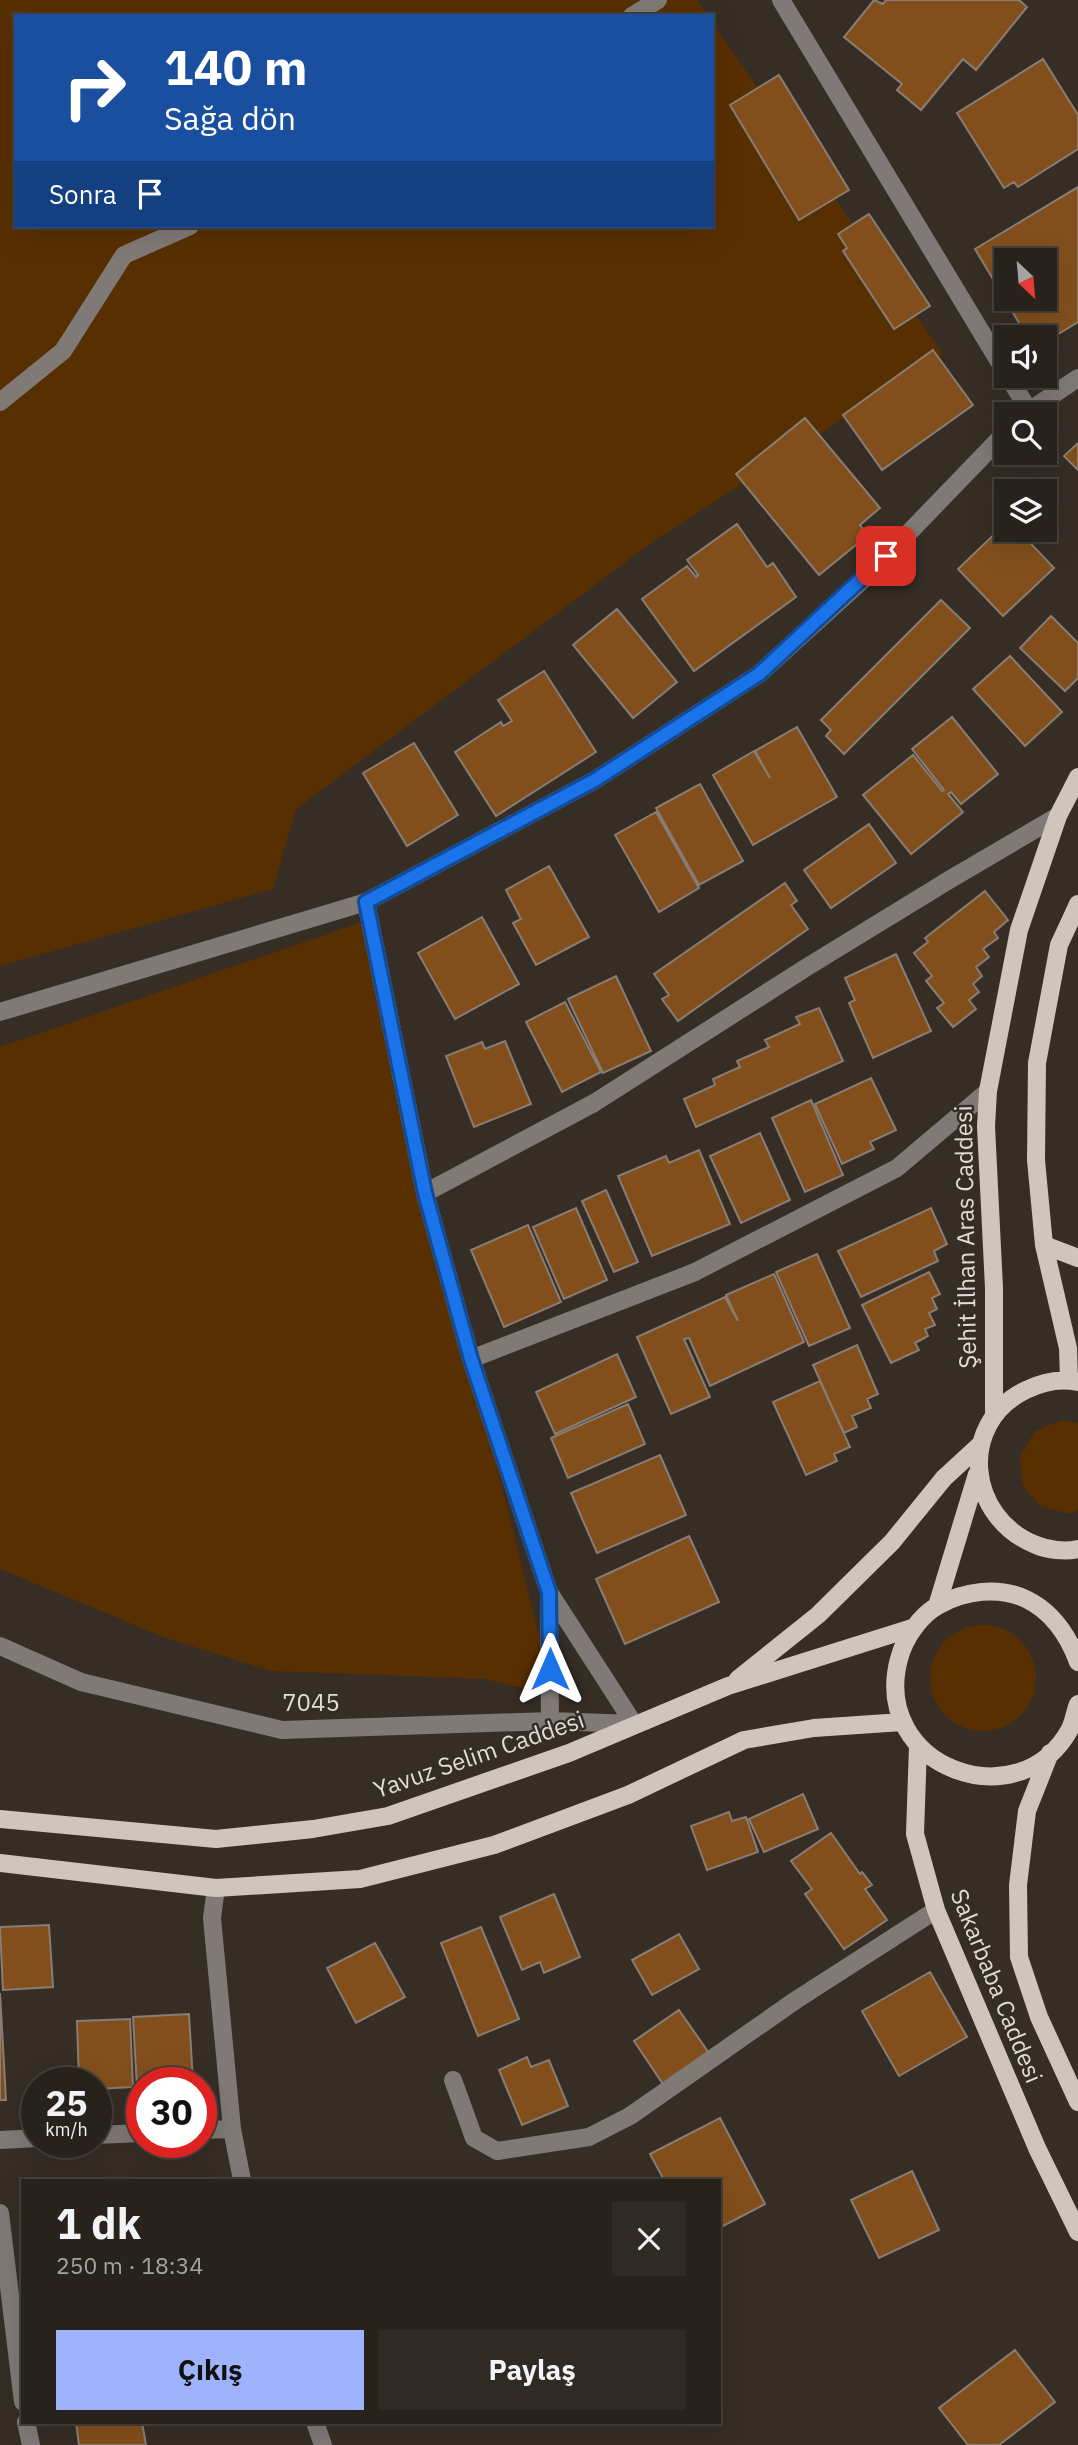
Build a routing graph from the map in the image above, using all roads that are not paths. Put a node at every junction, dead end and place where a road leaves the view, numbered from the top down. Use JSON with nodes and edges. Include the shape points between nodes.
{"nodes":[{"id":1,"x":658,"y":0,"type":"edge"},
{"id":2,"x":781,"y":0,"type":"edge"},
{"id":3,"x":635,"y":14,"type":"edge"},
{"id":4,"x":185,"y":228,"type":"edge"},
{"id":5,"x":994,"y":353,"type":"edge"},
{"id":6,"x":1078,"y":378,"type":"edge"},
{"id":7,"x":2,"y":397,"type":"edge"},
{"id":8,"x":1041,"y":402,"type":"edge"},
{"id":9,"x":994,"y":444,"type":"edge"},
{"id":10,"x":1078,"y":777,"type":"edge"},
{"id":11,"x":1058,"y":816,"type":"junction"},
{"id":12,"x":366,"y":902,"type":"junction"},
{"id":13,"x":1078,"y":904,"type":"edge"},
{"id":14,"x":0,"y":1012,"type":"edge"},
{"id":15,"x":988,"y":1091,"type":"junction"},
{"id":16,"x":425,"y":1193,"type":"junction"},
{"id":17,"x":1044,"y":1245,"type":"junction"},
{"id":18,"x":1078,"y":1258,"type":"edge"},
{"id":19,"x":471,"y":1359,"type":"junction"},
{"id":20,"x":1073,"y":1381,"type":"edge"},
{"id":21,"x":994,"y":1416,"type":"junction"},
{"id":22,"x":981,"y":1444,"type":"junction"},
{"id":23,"x":978,"y":1471,"type":"junction"},
{"id":24,"x":1078,"y":1549,"type":"edge"},
{"id":25,"x":549,"y":1592,"type":"junction"},
{"id":26,"x":937,"y":1606,"type":"junction"},
{"id":27,"x":915,"y":1627,"type":"junction"},
{"id":28,"x":0,"y":1646,"type":"edge"},
{"id":29,"x":1078,"y":1662,"type":"edge"},
{"id":30,"x":728,"y":1686,"type":"junction"},
{"id":31,"x":1078,"y":1703,"type":"edge"},
{"id":32,"x":550,"y":1721,"type":"junction"},
{"id":33,"x":902,"y":1721,"type":"junction"},
{"id":34,"x":634,"y":1724,"type":"junction"},
{"id":35,"x":1074,"y":1727,"type":"edge"},
{"id":36,"x":918,"y":1746,"type":"junction"},
{"id":37,"x":1050,"y":1753,"type":"junction"},
{"id":38,"x":0,"y":1819,"type":"edge"},
{"id":39,"x":0,"y":1863,"type":"edge"},
{"id":40,"x":216,"y":1888,"type":"junction"},
{"id":41,"x":936,"y":1910,"type":"junction"},
{"id":42,"x":453,"y":2080,"type":"dead end"},
{"id":43,"x":1078,"y":2102,"type":"edge"},
{"id":44,"x":217,"y":2129,"type":"edge"},
{"id":45,"x":232,"y":2129,"type":"junction"},
{"id":46,"x":21,"y":2139,"type":"edge"},
{"id":47,"x":0,"y":2140,"type":"edge"},
{"id":48,"x":242,"y":2179,"type":"edge"},
{"id":49,"x":0,"y":2213,"type":"edge"},
{"id":50,"x":1078,"y":2232,"type":"edge"},
{"id":51,"x":21,"y":2386,"type":"edge"},
{"id":52,"x":27,"y":2424,"type":"edge"},
{"id":53,"x":315,"y":2424,"type":"edge"},
{"id":54,"x":32,"y":2445,"type":"edge"},
{"id":55,"x":323,"y":2445,"type":"edge"}],
"edges":[{"from":1,"to":3,"type":"street"},
{"from":2,"to":5,"type":"street"},
{"from":4,"to":7,"type":"street","via":[[124,255],[63,351]]},
{"from":6,"to":8,"type":"street"},
{"from":9,"to":12,"type":"street","via":[[869,574],[759,674],[595,780]]},
{"from":10,"to":11,"type":"main road","name":"Şehit İlhan Aras Caddesi"},
{"from":11,"to":15,"type":"main road","name":"Şehit İlhan Aras Caddesi","via":[[1019,930]]},
{"from":11,"to":16,"type":"street","via":[[807,967],[594,1103]]},
{"from":12,"to":14,"type":"street"},
{"from":12,"to":16,"type":"street"},
{"from":13,"to":17,"type":"main road","via":[[1059,945],[1037,1063],[1036,1160]]},
{"from":15,"to":19,"type":"street","via":[[898,1168],[695,1272]]},
{"from":15,"to":21,"type":"main road","name":"Şehit İlhan Aras Caddesi"},
{"from":16,"to":19,"type":"street"},
{"from":17,"to":18,"type":"main road"},
{"from":17,"to":20,"type":"main road"},
{"from":19,"to":25,"type":"street"},
{"from":20,"to":21,"type":"main road","via":[[1040,1383],[1014,1395]]},
{"from":21,"to":22,"type":"main road"},
{"from":22,"to":23,"type":"main road"},
{"from":22,"to":30,"type":"main road","via":[[818,1615]]},
{"from":23,"to":24,"type":"main road","via":[[984,1497],[999,1521],[1020,1539],[1045,1549]]},
{"from":23,"to":26,"type":"main road"},
{"from":25,"to":32,"type":"street"},
{"from":25,"to":34,"type":"street"},
{"from":26,"to":27,"type":"main road"},
{"from":26,"to":29,"type":"main road","via":[[965,1594],[995,1591],[1025,1598],[1050,1615],[1070,1639]]},
{"from":27,"to":30,"type":"main road","name":"Yavuz Selim Caddesi"},
{"from":27,"to":33,"type":"main road","via":[[895,1672]]},
{"from":28,"to":32,"type":"street","name":"7045","via":[[81,1682],[282,1730]]},
{"from":30,"to":34,"type":"main road","name":"Yavuz Selim Caddesi"},
{"from":31,"to":35,"type":"main road"},
{"from":32,"to":34,"type":"street","name":"7045"},
{"from":33,"to":36,"type":"main road"},
{"from":33,"to":40,"type":"main road","via":[[814,1728],[744,1740],[628,1795],[494,1845],[359,1879]]},
{"from":34,"to":38,"type":"main road","name":"Yavuz Selim Caddesi","via":[[388,1816],[313,1829],[216,1839]]},
{"from":35,"to":37,"type":"main road"},
{"from":36,"to":37,"type":"main road","via":[[941,1765],[968,1775],[998,1777],[1026,1769]]},
{"from":36,"to":41,"type":"main road","name":"Sakarbaba Caddesi","via":[[915,1834]]},
{"from":37,"to":43,"type":"main road","name":"Sakarbaba Caddesi","via":[[1027,1811],[1018,1885],[1019,1957],[1039,2017]]},
{"from":39,"to":40,"type":"main road"},
{"from":40,"to":45,"type":"street","via":[[212,1918]]},
{"from":41,"to":42,"type":"street","via":[[796,2000],[630,2116],[589,2137],[497,2151],[474,2138]]},
{"from":41,"to":50,"type":"main road","name":"Sakarbaba Caddesi","via":[[1037,2148]]},
{"from":44,"to":45,"type":"street"},
{"from":45,"to":48,"type":"street"},
{"from":46,"to":47,"type":"street"},
{"from":49,"to":51,"type":"street"},
{"from":52,"to":54,"type":"street"},
{"from":53,"to":55,"type":"street"}]}
